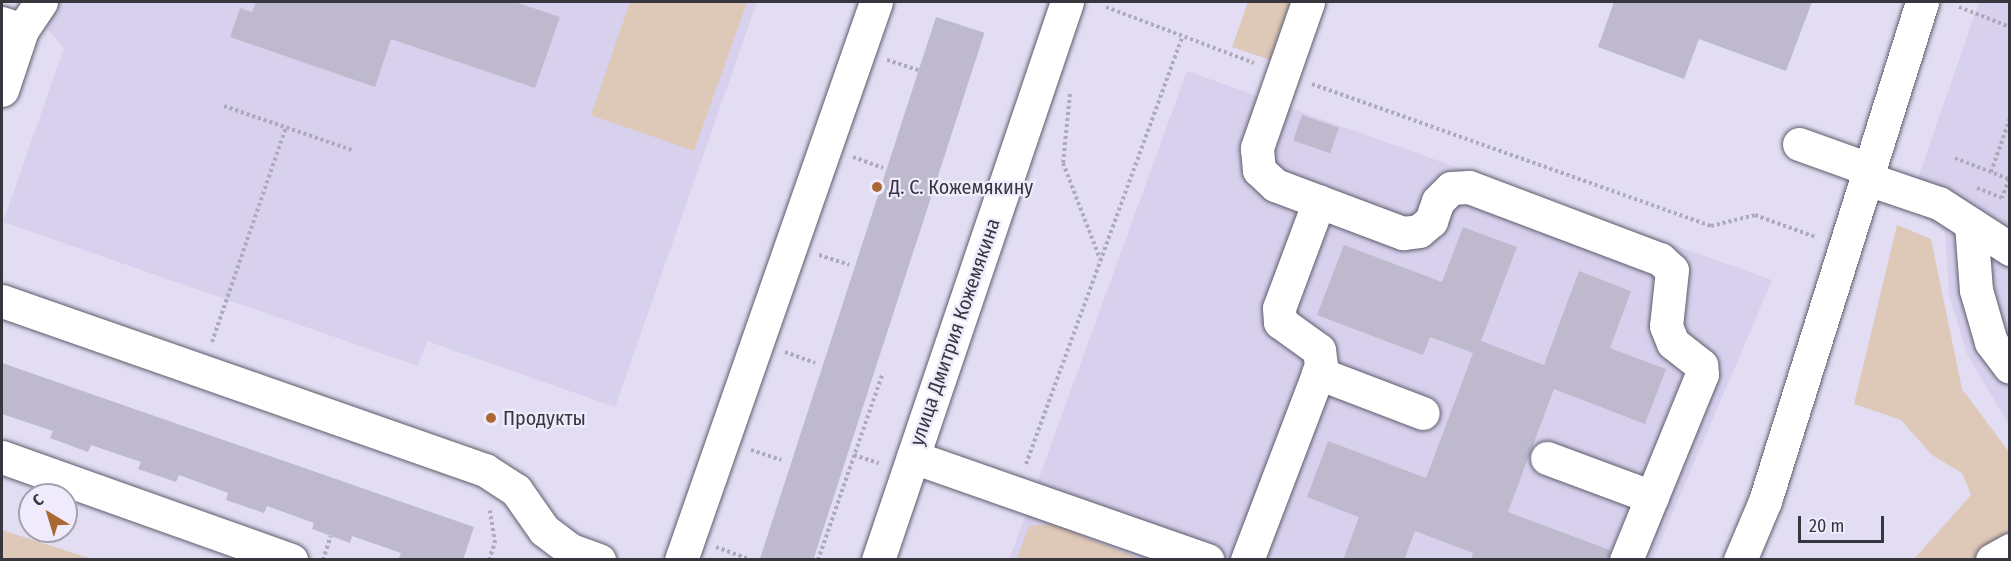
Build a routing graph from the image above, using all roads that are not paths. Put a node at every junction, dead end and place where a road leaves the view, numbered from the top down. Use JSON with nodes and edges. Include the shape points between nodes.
{"nodes":[{"id":1,"x":40,"y":2,"type":"edge"},
{"id":2,"x":876,"y":2,"type":"edge"},
{"id":3,"x":1308,"y":2,"type":"edge"},
{"id":4,"x":1922,"y":2,"type":"edge"},
{"id":5,"x":1059,"y":4,"type":"edge"},
{"id":6,"x":12,"y":27,"type":"edge"},
{"id":7,"x":2,"y":90,"type":"edge"},
{"id":8,"x":1799,"y":144,"type":"dead end"},
{"id":9,"x":1867,"y":173,"type":"junction"},
{"id":10,"x":1319,"y":201,"type":"junction"},
{"id":11,"x":1971,"y":224,"type":"junction"},
{"id":12,"x":2010,"y":249,"type":"edge"},
{"id":13,"x":2,"y":301,"type":"edge"},
{"id":14,"x":2010,"y":367,"type":"edge"},
{"id":15,"x":1318,"y":373,"type":"junction"},
{"id":16,"x":1423,"y":413,"type":"dead end"},
{"id":17,"x":2,"y":457,"type":"edge"},
{"id":18,"x":1547,"y":458,"type":"dead end"},
{"id":19,"x":899,"y":461,"type":"junction"},
{"id":20,"x":1652,"y":497,"type":"junction"},
{"id":21,"x":2010,"y":550,"type":"edge"},
{"id":22,"x":291,"y":560,"type":"edge"},
{"id":23,"x":599,"y":560,"type":"edge"},
{"id":24,"x":681,"y":560,"type":"edge"},
{"id":25,"x":878,"y":560,"type":"edge"},
{"id":26,"x":1207,"y":560,"type":"edge"},
{"id":27,"x":1247,"y":560,"type":"edge"},
{"id":28,"x":1626,"y":560,"type":"edge"},
{"id":29,"x":1740,"y":560,"type":"edge"},
{"id":30,"x":1992,"y":560,"type":"edge"}],
"edges":[{"from":1,"to":6,"type":"street"},
{"from":2,"to":24,"type":"street"},
{"from":3,"to":10,"type":"street","via":[[1257,148],[1259,170],[1275,185]]},
{"from":4,"to":9,"type":"street"},
{"from":5,"to":19,"type":"street","name":"улица Дмитрия Кожемякина"},
{"from":6,"to":7,"type":"street"},
{"from":8,"to":9,"type":"street"},
{"from":9,"to":11,"type":"street","via":[[1939,203]]},
{"from":9,"to":29,"type":"street","via":[[1765,501]]},
{"from":10,"to":15,"type":"street","via":[[1279,308],[1280,322],[1320,351]]},
{"from":10,"to":20,"type":"street","via":[[1403,233],[1419,231],[1431,221],[1438,201],[1451,188],[1469,187],[1660,259],[1672,270],[1666,326],[1673,343],[1696,359],[1702,374]]},
{"from":11,"to":12,"type":"street"},
{"from":11,"to":14,"type":"street","via":[[1976,290],[1991,342]]},
{"from":13,"to":23,"type":"street","via":[[485,470],[516,490],[544,530],[571,550]]},
{"from":15,"to":16,"type":"street"},
{"from":15,"to":27,"type":"street"},
{"from":17,"to":22,"type":"street"},
{"from":18,"to":20,"type":"street"},
{"from":19,"to":25,"type":"street","name":"улица Дмитрия Кожемякина"},
{"from":19,"to":26,"type":"street","via":[[1015,493]]},
{"from":20,"to":28,"type":"street"},
{"from":21,"to":30,"type":"street"}]}
